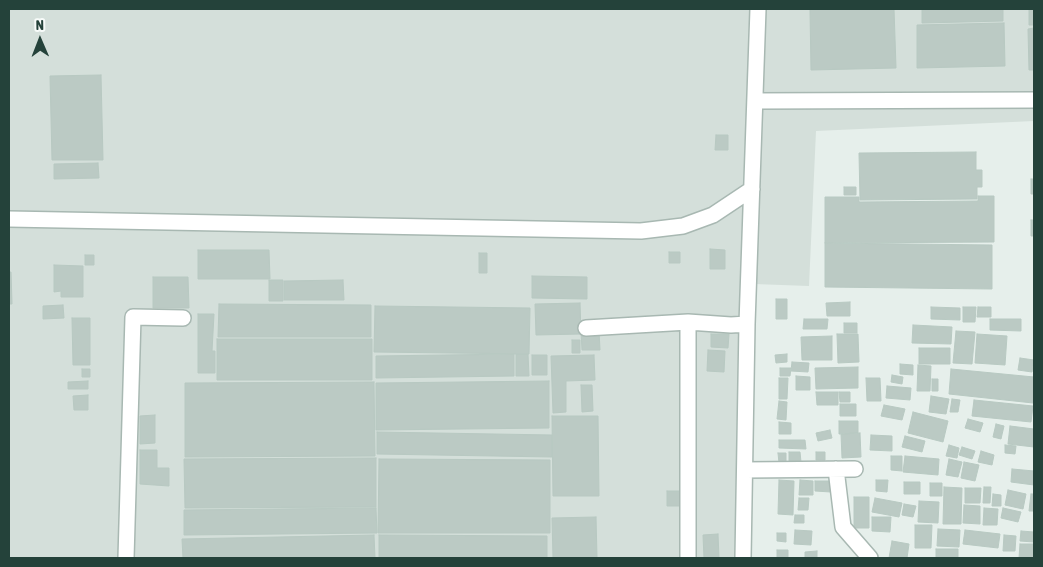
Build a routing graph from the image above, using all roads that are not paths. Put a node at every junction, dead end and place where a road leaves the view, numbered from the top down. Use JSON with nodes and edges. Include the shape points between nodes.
{"nodes":[{"id":1,"x":758,"y":9,"type":"edge"},
{"id":2,"x":1034,"y":100,"type":"edge"},
{"id":3,"x":755,"y":101,"type":"junction"},
{"id":4,"x":752,"y":188,"type":"junction"},
{"id":5,"x":9,"y":219,"type":"edge"},
{"id":6,"x":184,"y":318,"type":"dead end"},
{"id":7,"x":688,"y":322,"type":"junction"},
{"id":8,"x":747,"y":324,"type":"junction"},
{"id":9,"x":586,"y":328,"type":"dead end"},
{"id":10,"x":836,"y":469,"type":"junction"},
{"id":11,"x":855,"y":469,"type":"dead end"},
{"id":12,"x":745,"y":470,"type":"junction"},
{"id":13,"x":126,"y":558,"type":"edge"},
{"id":14,"x":688,"y":558,"type":"edge"},
{"id":15,"x":743,"y":558,"type":"edge"},
{"id":16,"x":870,"y":558,"type":"edge"}],
"edges":[{"from":1,"to":3,"type":"street"},
{"from":2,"to":3,"type":"street"},
{"from":3,"to":4,"type":"street"},
{"from":4,"to":5,"type":"street","via":[[713,215],[683,226],[641,231]]},
{"from":4,"to":8,"type":"street"},
{"from":6,"to":13,"type":"street","via":[[133,317]]},
{"from":7,"to":8,"type":"street"},
{"from":7,"to":9,"type":"street"},
{"from":7,"to":14,"type":"street"},
{"from":8,"to":12,"type":"street"},
{"from":10,"to":11,"type":"street"},
{"from":10,"to":12,"type":"street"},
{"from":10,"to":16,"type":"street","via":[[843,527]]},
{"from":12,"to":15,"type":"street"}]}
